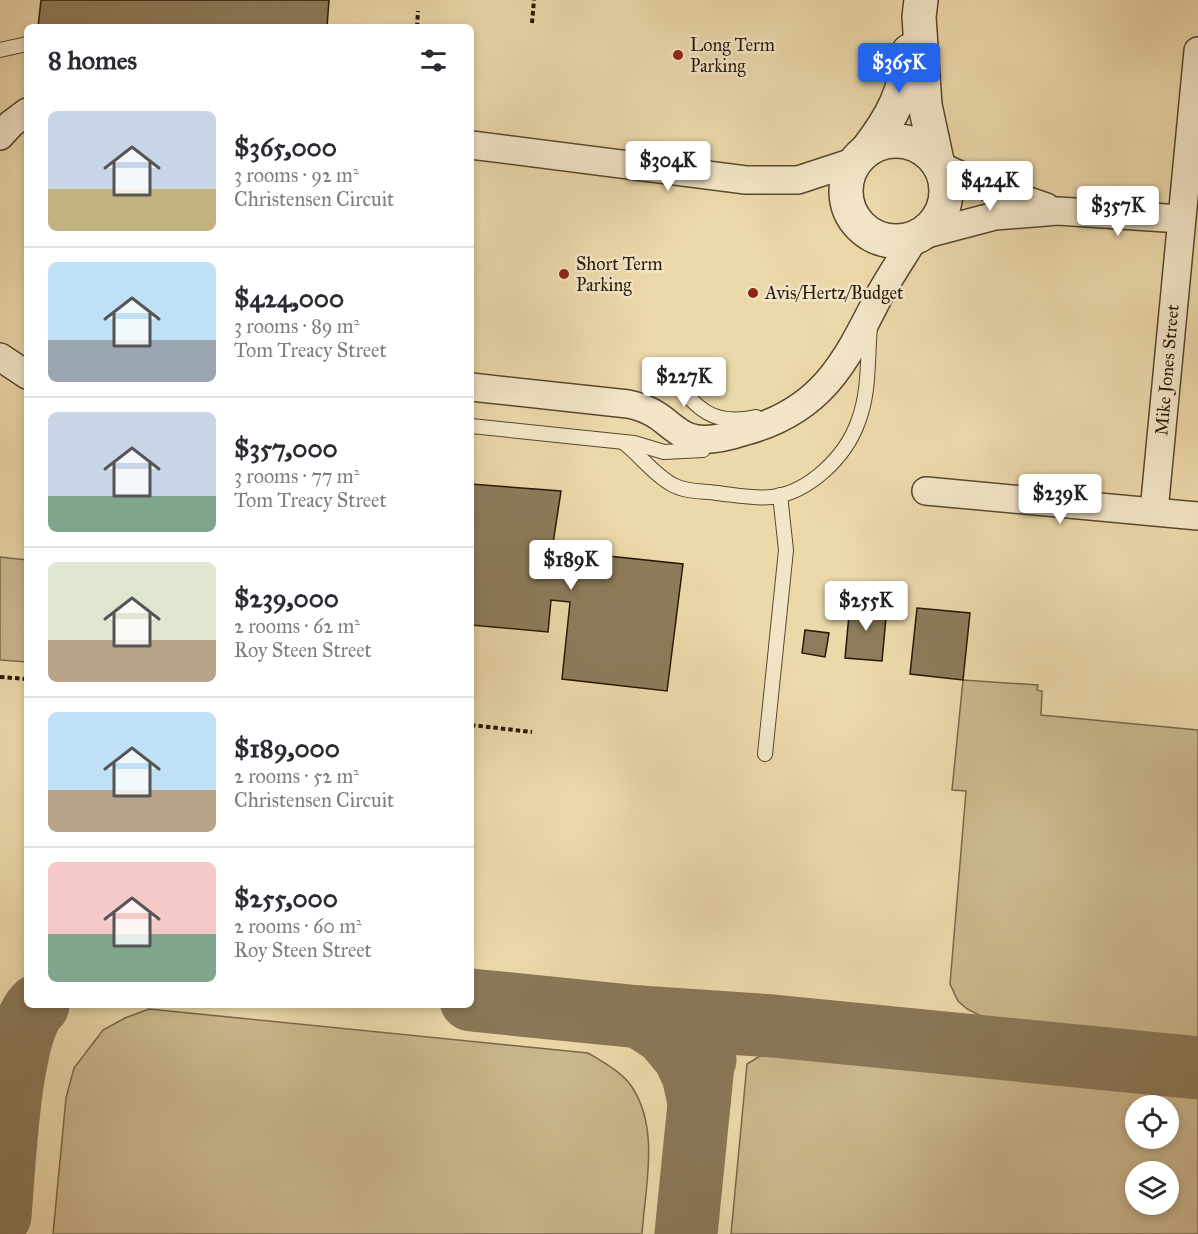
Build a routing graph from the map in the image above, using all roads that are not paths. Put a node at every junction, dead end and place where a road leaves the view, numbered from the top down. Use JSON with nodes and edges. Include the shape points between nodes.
{"nodes":[{"id":1,"x":920,"y":8,"type":"edge"},
{"id":2,"x":24,"y":45,"type":"edge"},
{"id":3,"x":0,"y":50,"type":"edge"},
{"id":4,"x":1198,"y":51,"type":"edge"},
{"id":5,"x":24,"y":114,"type":"edge"},
{"id":6,"x":2,"y":130,"type":"edge"},
{"id":7,"x":474,"y":145,"type":"edge"},
{"id":8,"x":861,"y":155,"type":"junction"},
{"id":9,"x":938,"y":163,"type":"junction"},
{"id":10,"x":1058,"y":212,"type":"junction"},
{"id":11,"x":1181,"y":219,"type":"junction"},
{"id":12,"x":917,"y":236,"type":"junction"},
{"id":13,"x":871,"y":313,"type":"junction"},
{"id":14,"x":0,"y":357,"type":"edge"},
{"id":15,"x":24,"y":373,"type":"edge"},
{"id":16,"x":670,"y":375,"type":"dead end"},
{"id":17,"x":474,"y":387,"type":"edge"},
{"id":18,"x":474,"y":426,"type":"edge"},
{"id":19,"x":623,"y":442,"type":"junction"},
{"id":20,"x":926,"y":491,"type":"dead end"},
{"id":21,"x":780,"y":495,"type":"junction"},
{"id":22,"x":1154,"y":511,"type":"junction"},
{"id":23,"x":1198,"y":516,"type":"edge"},
{"id":24,"x":765,"y":754,"type":"dead end"}],
"edges":[{"from":1,"to":8,"type":"street","via":[[910,33],[901,97],[890,119]]},
{"from":1,"to":9,"type":"street","via":[[925,105]]},
{"from":2,"to":3,"type":"lane"},
{"from":4,"to":11,"type":"street","name":"Mike Jones Street"},
{"from":5,"to":6,"type":"street"},
{"from":7,"to":8,"type":"street","via":[[746,180],[798,180]]},
{"from":8,"to":9,"type":"street","via":[[882,142],[908,142],[924,149]]},
{"from":8,"to":12,"type":"street","via":[[847,179],[846,199],[853,218],[867,232],[885,240]]},
{"from":9,"to":10,"type":"street","via":[[977,183]]},
{"from":9,"to":12,"type":"street","via":[[947,188],[946,200],[937,221]]},
{"from":10,"to":11,"type":"street"},
{"from":10,"to":12,"type":"street","via":[[994,216]]},
{"from":11,"to":22,"type":"street","name":"Mike Jones Street"},
{"from":12,"to":13,"type":"street"},
{"from":13,"to":16,"type":"lane","via":[[843,352],[812,383],[778,407],[755,417],[723,419],[708,414]]},
{"from":13,"to":17,"type":"street","via":[[843,364],[812,398],[772,422],[720,437],[690,437],[651,411],[628,404]]},
{"from":13,"to":19,"type":"lane","via":[[864,344],[852,370],[829,396],[793,425],[749,443],[712,449],[664,452]]},
{"from":13,"to":21,"type":"lane","via":[[866,393],[854,432],[824,471]]},
{"from":14,"to":15,"type":"street"},
{"from":18,"to":19,"type":"lane"},
{"from":19,"to":21,"type":"lane","via":[[679,488],[748,497]]},
{"from":20,"to":22,"type":"street"},
{"from":21,"to":24,"type":"lane","via":[[786,550]]},
{"from":22,"to":23,"type":"street"}]}
